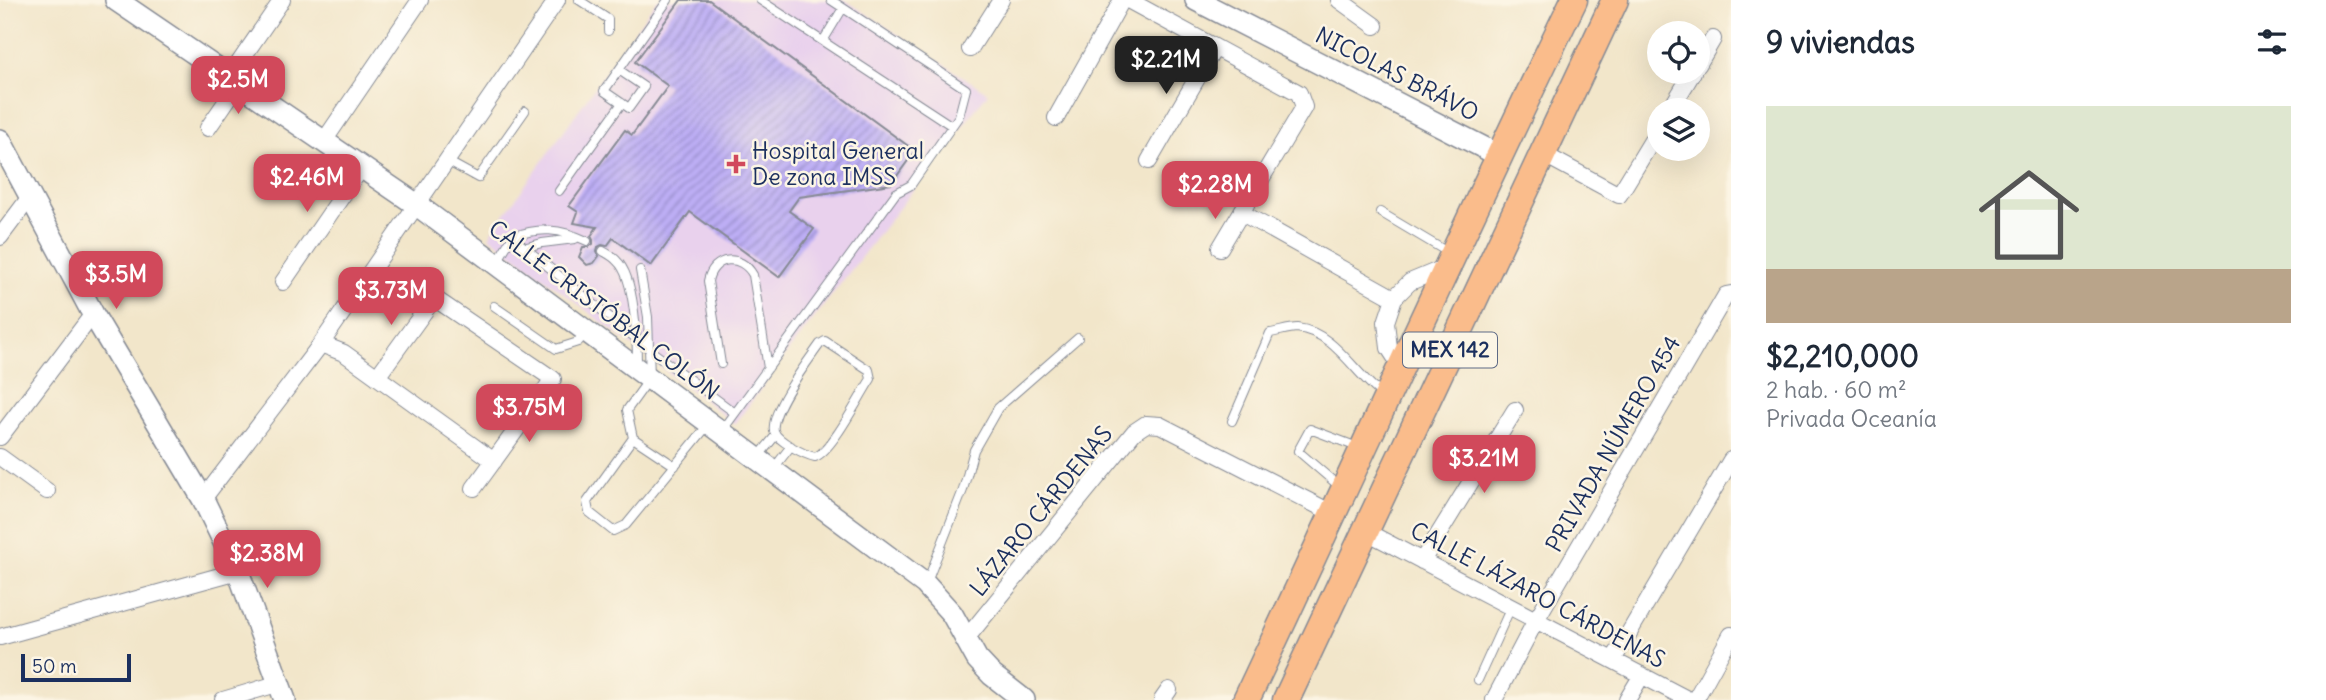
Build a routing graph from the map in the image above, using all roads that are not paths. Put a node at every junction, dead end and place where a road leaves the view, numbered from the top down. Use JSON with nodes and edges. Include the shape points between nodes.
{"nodes":[{"id":1,"x":282,"y":0,"type":"edge"},
{"id":2,"x":420,"y":0,"type":"edge"},
{"id":3,"x":557,"y":0,"type":"edge"},
{"id":4,"x":579,"y":0,"type":"edge"},
{"id":5,"x":668,"y":0,"type":"edge"},
{"id":6,"x":760,"y":0,"type":"edge"},
{"id":7,"x":831,"y":0,"type":"edge"},
{"id":8,"x":1000,"y":0,"type":"edge"},
{"id":9,"x":1122,"y":0,"type":"edge"},
{"id":10,"x":1128,"y":0,"type":"edge"},
{"id":11,"x":1196,"y":0,"type":"edge"},
{"id":12,"x":1339,"y":0,"type":"edge"},
{"id":13,"x":1574,"y":0,"type":"edge"},
{"id":14,"x":1615,"y":0,"type":"edge"},
{"id":15,"x":123,"y":2,"type":"edge"},
{"id":16,"x":843,"y":8,"type":"junction"},
{"id":17,"x":1375,"y":26,"type":"dead end"},
{"id":18,"x":608,"y":31,"type":"dead end"},
{"id":19,"x":1713,"y":39,"type":"dead end"},
{"id":20,"x":823,"y":41,"type":"junction"},
{"id":21,"x":1710,"y":44,"type":"edge"},
{"id":22,"x":970,"y":48,"type":"dead end"},
{"id":23,"x":1214,"y":49,"type":"junction"},
{"id":24,"x":619,"y":70,"type":"junction"},
{"id":25,"x":234,"y":80,"type":"junction"},
{"id":26,"x":621,"y":103,"type":"junction"},
{"id":27,"x":525,"y":111,"type":"dead end"},
{"id":28,"x":1056,"y":118,"type":"dead end"},
{"id":29,"x":952,"y":126,"type":"junction"},
{"id":30,"x":208,"y":128,"type":"dead end"},
{"id":31,"x":0,"y":139,"type":"edge"},
{"id":32,"x":324,"y":141,"type":"junction"},
{"id":33,"x":1647,"y":149,"type":"edge"},
{"id":34,"x":1543,"y":154,"type":"junction"},
{"id":35,"x":1499,"y":155,"type":"junction"},
{"id":36,"x":447,"y":161,"type":"junction"},
{"id":37,"x":1149,"y":161,"type":"dead end"},
{"id":38,"x":362,"y":167,"type":"junction"},
{"id":39,"x":559,"y":191,"type":"dead end"},
{"id":40,"x":30,"y":197,"type":"junction"},
{"id":41,"x":418,"y":205,"type":"junction"},
{"id":42,"x":1380,"y":212,"type":"dead end"},
{"id":43,"x":1242,"y":213,"type":"junction"},
{"id":44,"x":0,"y":237,"type":"edge"},
{"id":45,"x":512,"y":237,"type":"junction"},
{"id":46,"x":575,"y":239,"type":"dead end"},
{"id":47,"x":587,"y":241,"type":"dead end"},
{"id":48,"x":523,"y":248,"type":"junction"},
{"id":49,"x":1220,"y":248,"type":"dead end"},
{"id":50,"x":603,"y":251,"type":"dead end"},
{"id":51,"x":1449,"y":261,"type":"junction"},
{"id":52,"x":497,"y":262,"type":"junction"},
{"id":53,"x":640,"y":270,"type":"dead end"},
{"id":54,"x":283,"y":282,"type":"dead end"},
{"id":55,"x":1731,"y":294,"type":"edge"},
{"id":56,"x":1394,"y":298,"type":"junction"},
{"id":57,"x":494,"y":306,"type":"dead end"},
{"id":58,"x":93,"y":314,"type":"junction"},
{"id":59,"x":589,"y":331,"type":"junction"},
{"id":60,"x":1078,"y":338,"type":"dead end"},
{"id":61,"x":637,"y":339,"type":"junction"},
{"id":62,"x":321,"y":344,"type":"junction"},
{"id":63,"x":721,"y":364,"type":"dead end"},
{"id":64,"x":646,"y":365,"type":"junction"},
{"id":65,"x":768,"y":368,"type":"junction"},
{"id":66,"x":1402,"y":368,"type":"junction"},
{"id":67,"x":377,"y":377,"type":"junction"},
{"id":68,"x":1388,"y":398,"type":"junction"},
{"id":69,"x":1515,"y":410,"type":"dead end"},
{"id":70,"x":735,"y":413,"type":"junction"},
{"id":71,"x":1233,"y":421,"type":"dead end"},
{"id":72,"x":716,"y":427,"type":"junction"},
{"id":73,"x":776,"y":435,"type":"junction"},
{"id":74,"x":0,"y":436,"type":"edge"},
{"id":75,"x":633,"y":438,"type":"junction"},
{"id":76,"x":791,"y":446,"type":"junction"},
{"id":77,"x":1364,"y":450,"type":"junction"},
{"id":78,"x":0,"y":457,"type":"edge"},
{"id":79,"x":1731,"y":460,"type":"edge"},
{"id":80,"x":494,"y":461,"type":"junction"},
{"id":81,"x":764,"y":464,"type":"junction"},
{"id":82,"x":675,"y":467,"type":"junction"},
{"id":83,"x":474,"y":488,"type":"dead end"},
{"id":84,"x":47,"y":491,"type":"dead end"},
{"id":85,"x":203,"y":499,"type":"junction"},
{"id":86,"x":1339,"y":503,"type":"junction"},
{"id":87,"x":1365,"y":531,"type":"junction"},
{"id":88,"x":1422,"y":561,"type":"junction"},
{"id":89,"x":237,"y":571,"type":"junction"},
{"id":90,"x":925,"y":584,"type":"junction"},
{"id":91,"x":1511,"y":607,"type":"junction"},
{"id":92,"x":1536,"y":620,"type":"junction"},
{"id":93,"x":1731,"y":635,"type":"edge"},
{"id":94,"x":0,"y":637,"type":"edge"},
{"id":95,"x":965,"y":640,"type":"junction"},
{"id":96,"x":1613,"y":660,"type":"junction"},
{"id":97,"x":1642,"y":675,"type":"junction"},
{"id":98,"x":1478,"y":680,"type":"dead end"},
{"id":99,"x":282,"y":692,"type":"edge"},
{"id":100,"x":223,"y":700,"type":"edge"},
{"id":101,"x":1024,"y":700,"type":"edge"},
{"id":102,"x":1246,"y":700,"type":"edge"},
{"id":103,"x":1286,"y":700,"type":"edge"},
{"id":104,"x":1494,"y":700,"type":"edge"},
{"id":105,"x":1627,"y":700,"type":"edge"},
{"id":106,"x":1692,"y":700,"type":"edge"}],
"edges":[{"from":1,"to":25,"type":"street"},
{"from":2,"to":32,"type":"street"},
{"from":3,"to":36,"type":"street"},
{"from":4,"to":18,"type":"lane","via":[[608,19]]},
{"from":5,"to":24,"type":"lane"},
{"from":6,"to":20,"type":"lane"},
{"from":7,"to":16,"type":"lane"},
{"from":8,"to":22,"type":"street"},
{"from":9,"to":28,"type":"street"},
{"from":10,"to":23,"type":"street"},
{"from":11,"to":35,"type":"street","name":"NICOLAS BRÁVO"},
{"from":12,"to":17,"type":"street"},
{"from":13,"to":35,"type":"highway","number":"MEX 142"},
{"from":14,"to":34,"type":"highway","number":"MEX 142"},
{"from":15,"to":25,"type":"street","name":"CALLE CRISTÓBAL COLÓN"},
{"from":16,"to":20,"type":"lane"},
{"from":16,"to":29,"type":"lane","via":[[966,89]]},
{"from":19,"to":21,"type":"street"},
{"from":20,"to":29,"type":"lane"},
{"from":23,"to":37,"type":"street"},
{"from":23,"to":43,"type":"street","via":[[1299,93],[1304,104]]},
{"from":24,"to":26,"type":"lane","via":[[604,91]]},
{"from":24,"to":26,"type":"lane","via":[[644,87],[629,108]]},
{"from":25,"to":30,"type":"street"},
{"from":25,"to":32,"type":"street","name":"CALLE CRISTÓBAL COLÓN"},
{"from":26,"to":39,"type":"lane"},
{"from":27,"to":36,"type":"lane","via":[[478,178]]},
{"from":29,"to":65,"type":"lane","via":[[911,185],[896,193]]},
{"from":31,"to":40,"type":"street"},
{"from":32,"to":38,"type":"street","name":"CALLE CRISTÓBAL COLÓN"},
{"from":33,"to":34,"type":"street","via":[[1619,195]]},
{"from":34,"to":87,"type":"highway","number":"MEX 142"},
{"from":35,"to":51,"type":"highway","number":"MEX 142"},
{"from":36,"to":41,"type":"street"},
{"from":38,"to":41,"type":"street","name":"CALLE CRISTÓBAL COLÓN"},
{"from":38,"to":54,"type":"street"},
{"from":40,"to":44,"type":"street"},
{"from":40,"to":58,"type":"street"},
{"from":41,"to":52,"type":"street","name":"CALLE CRISTÓBAL COLÓN"},
{"from":41,"to":62,"type":"street"},
{"from":42,"to":51,"type":"lane"},
{"from":43,"to":49,"type":"street"},
{"from":43,"to":56,"type":"street"},
{"from":45,"to":47,"type":"lane","via":[[551,229]]},
{"from":45,"to":48,"type":"lane"},
{"from":45,"to":52,"type":"lane"},
{"from":46,"to":48,"type":"lane"},
{"from":48,"to":61,"type":"lane"},
{"from":50,"to":61,"type":"lane","via":[[620,262],[631,290]]},
{"from":51,"to":56,"type":"street","via":[[1410,282]]},
{"from":51,"to":66,"type":"highway","number":"MEX 142"},
{"from":52,"to":59,"type":"street","name":"CALLE CRISTÓBAL COLÓN"},
{"from":53,"to":64,"type":"lane","via":[[648,317]]},
{"from":55,"to":92,"type":"street","name":"PRIVADA NÚMERO 454","via":[[1726,295]]},
{"from":56,"to":66,"type":"street","via":[[1386,322],[1389,348]]},
{"from":57,"to":59,"type":"lane","via":[[556,349],[578,342]]},
{"from":58,"to":74,"type":"street"},
{"from":58,"to":85,"type":"street"},
{"from":59,"to":64,"type":"street","name":"CALLE CRISTÓBAL COLÓN"},
{"from":60,"to":90,"type":"lane","via":[[998,408],[974,450],[963,491]]},
{"from":61,"to":64,"type":"lane"},
{"from":61,"to":64,"type":"lane"},
{"from":62,"to":67,"type":"street"},
{"from":62,"to":85,"type":"street"},
{"from":63,"to":65,"type":"lane","via":[[708,281],[717,264],[735,260],[753,275]]},
{"from":64,"to":70,"type":"lane"},
{"from":64,"to":72,"type":"street","name":"CALLE CRISTÓBAL COLÓN"},
{"from":64,"to":75,"type":"lane","via":[[627,410]]},
{"from":65,"to":70,"type":"lane"},
{"from":66,"to":68,"type":"highway","number":"MEX 142"},
{"from":67,"to":80,"type":"street"},
{"from":67,"to":80,"type":"street","via":[[434,298],[553,379]]},
{"from":68,"to":71,"type":"lane","via":[[1367,383],[1327,338],[1296,328],[1270,333]]},
{"from":68,"to":77,"type":"highway","number":"MEX 142"},
{"from":69,"to":88,"type":"street"},
{"from":70,"to":72,"type":"lane"},
{"from":72,"to":81,"type":"street","name":"CALLE CRISTÓBAL COLÓN"},
{"from":72,"to":82,"type":"lane"},
{"from":73,"to":76,"type":"lane"},
{"from":73,"to":76,"type":"lane","via":[[782,401],[820,344],[825,341],[869,370],[871,379],[821,455],[809,456]]},
{"from":73,"to":81,"type":"lane"},
{"from":75,"to":82,"type":"lane"},
{"from":75,"to":82,"type":"lane","via":[[587,502],[589,512],[613,531],[626,525]]},
{"from":76,"to":81,"type":"lane"},
{"from":77,"to":86,"type":"highway","number":"MEX 142"},
{"from":77,"to":86,"type":"lane","via":[[1310,429],[1298,451]]},
{"from":78,"to":84,"type":"street"},
{"from":79,"to":96,"type":"street"},
{"from":80,"to":83,"type":"street"},
{"from":81,"to":90,"type":"street","name":"CALLE CRISTÓBAL COLÓN"},
{"from":85,"to":89,"type":"street"},
{"from":86,"to":95,"type":"street","name":"LÁZARO CÁRDENAS","via":[[1160,425],[1146,424],[1134,432]]},
{"from":86,"to":102,"type":"highway","number":"MEX 142"},
{"from":87,"to":88,"type":"street","name":"CALLE LÁZARO CÁRDENAS"},
{"from":87,"to":103,"type":"highway","number":"MEX 142"},
{"from":88,"to":91,"type":"street","name":"CALLE LÁZARO CÁRDENAS"},
{"from":89,"to":94,"type":"street"},
{"from":89,"to":99,"type":"street"},
{"from":90,"to":95,"type":"street","name":"CALLE CRISTÓBAL COLÓN","via":[[952,614]]},
{"from":91,"to":92,"type":"street","name":"CALLE LÁZARO CÁRDENAS"},
{"from":91,"to":98,"type":"lane"},
{"from":92,"to":96,"type":"street","name":"CALLE LÁZARO CÁRDENAS"},
{"from":92,"to":104,"type":"street","name":"PRIVADA NÚMERO 454"},
{"from":93,"to":106,"type":"street"},
{"from":95,"to":101,"type":"street","name":"CALLE CRISTÓBAL COLÓN","via":[[992,675]]},
{"from":96,"to":97,"type":"street","name":"CALLE LÁZARO CÁRDENAS"},
{"from":97,"to":105,"type":"street"},
{"from":97,"to":106,"type":"street","name":"CALLE LÁZARO CÁRDENAS"},
{"from":99,"to":100,"type":"street"}]}
